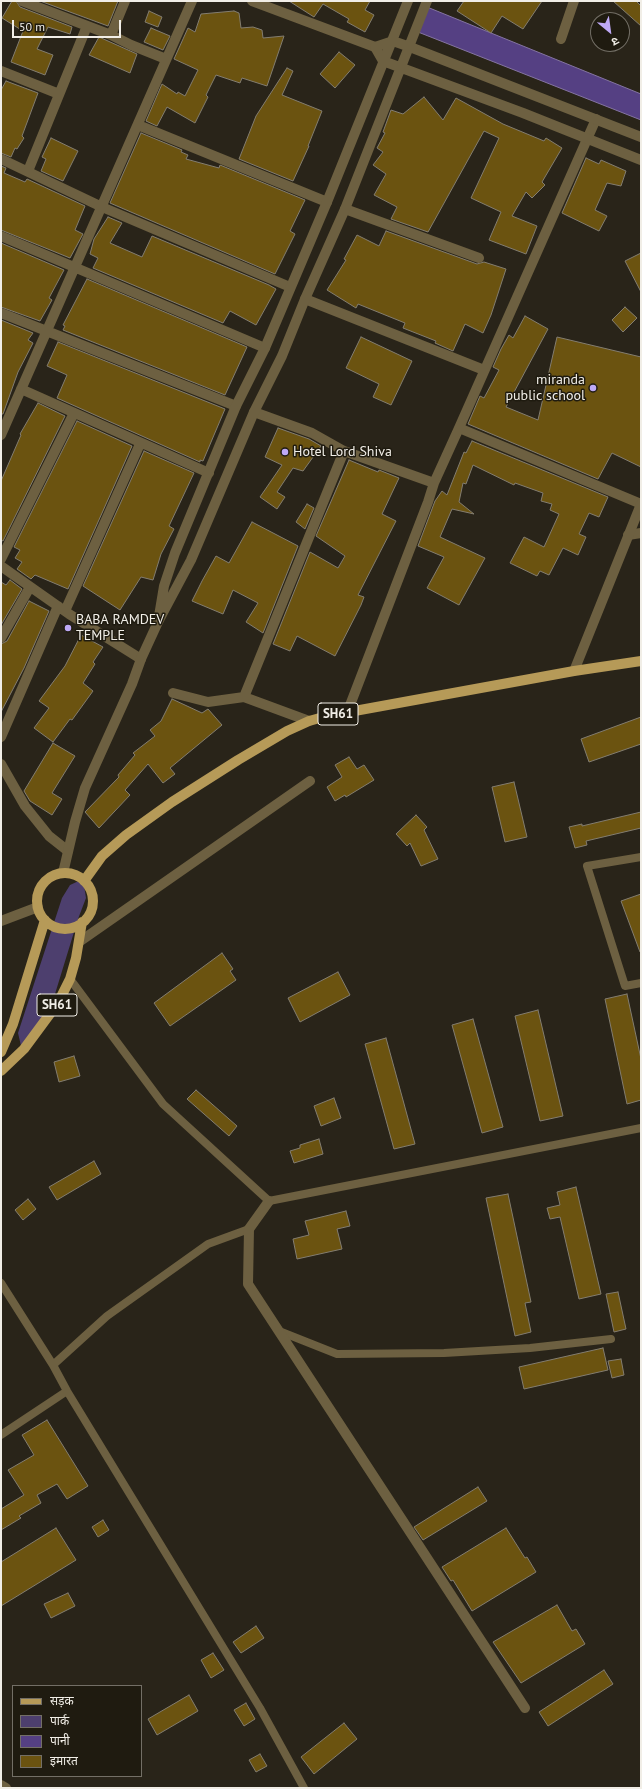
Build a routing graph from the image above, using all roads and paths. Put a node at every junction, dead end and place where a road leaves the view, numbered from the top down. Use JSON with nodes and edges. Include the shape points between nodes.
{"nodes":[{"id":1,"x":22,"y":1,"type":"edge"},
{"id":2,"x":54,"y":1,"type":"edge"},
{"id":3,"x":125,"y":1,"type":"edge"},
{"id":4,"x":192,"y":1,"type":"edge"},
{"id":5,"x":252,"y":1,"type":"edge"},
{"id":6,"x":408,"y":1,"type":"edge"},
{"id":7,"x":427,"y":1,"type":"edge"},
{"id":8,"x":574,"y":1,"type":"edge"},
{"id":9,"x":50,"y":11,"type":"junction"},
{"id":10,"x":87,"y":26,"type":"junction"},
{"id":11,"x":112,"y":35,"type":"junction"},
{"id":12,"x":561,"y":39,"type":"dead end"},
{"id":13,"x":393,"y":41,"type":"junction"},
{"id":14,"x":375,"y":47,"type":"junction"},
{"id":15,"x":410,"y":47,"type":"junction"},
{"id":16,"x":166,"y":59,"type":"junction"},
{"id":17,"x":383,"y":61,"type":"junction"},
{"id":18,"x":400,"y":68,"type":"junction"},
{"id":19,"x":1,"y":71,"type":"edge"},
{"id":20,"x":59,"y":94,"type":"junction"},
{"id":21,"x":596,"y":119,"type":"junction"},
{"id":22,"x":138,"y":125,"type":"junction"},
{"id":23,"x":641,"y":137,"type":"edge"},
{"id":24,"x":587,"y":138,"type":"junction"},
{"id":25,"x":1,"y":159,"type":"edge"},
{"id":26,"x":641,"y":160,"type":"edge"},
{"id":27,"x":28,"y":171,"type":"junction"},
{"id":28,"x":327,"y":202,"type":"junction"},
{"id":29,"x":102,"y":206,"type":"junction"},
{"id":30,"x":345,"y":209,"type":"junction"},
{"id":31,"x":1,"y":236,"type":"edge"},
{"id":32,"x":479,"y":258,"type":"dead end"},
{"id":33,"x":76,"y":267,"type":"junction"},
{"id":34,"x":290,"y":287,"type":"junction"},
{"id":35,"x":305,"y":299,"type":"junction"},
{"id":36,"x":1,"y":313,"type":"edge"},
{"id":37,"x":47,"y":331,"type":"junction"},
{"id":38,"x":265,"y":348,"type":"junction"},
{"id":39,"x":484,"y":370,"type":"junction"},
{"id":40,"x":21,"y":389,"type":"junction"},
{"id":41,"x":236,"y":406,"type":"junction"},
{"id":42,"x":254,"y":412,"type":"junction"},
{"id":43,"x":74,"y":414,"type":"junction"},
{"id":44,"x":459,"y":428,"type":"junction"},
{"id":45,"x":1,"y":435,"type":"edge"},
{"id":46,"x":140,"y":444,"type":"junction"},
{"id":47,"x":344,"y":451,"type":"junction"},
{"id":48,"x":209,"y":473,"type":"junction"},
{"id":49,"x":434,"y":483,"type":"junction"},
{"id":50,"x":641,"y":504,"type":"edge"},
{"id":51,"x":641,"y":533,"type":"edge"},
{"id":52,"x":628,"y":535,"type":"junction"},
{"id":53,"x":1,"y":559,"type":"edge"},
{"id":54,"x":1,"y":566,"type":"edge"},
{"id":55,"x":30,"y":587,"type":"junction"},
{"id":56,"x":61,"y":608,"type":"junction"},
{"id":57,"x":158,"y":622,"type":"junction"},
{"id":58,"x":1,"y":638,"type":"edge"},
{"id":59,"x":141,"y":659,"type":"junction"},
{"id":60,"x":641,"y":661,"type":"edge"},
{"id":61,"x":574,"y":671,"type":"junction"},
{"id":62,"x":173,"y":694,"type":"dead end"},
{"id":63,"x":244,"y":697,"type":"junction"},
{"id":64,"x":347,"y":713,"type":"junction"},
{"id":65,"x":309,"y":721,"type":"junction"},
{"id":66,"x":1,"y":737,"type":"edge"},
{"id":67,"x":1,"y":764,"type":"edge"},
{"id":68,"x":310,"y":781,"type":"dead end"},
{"id":69,"x":68,"y":851,"type":"junction"},
{"id":70,"x":641,"y":857,"type":"edge"},
{"id":71,"x":63,"y":873,"type":"junction"},
{"id":72,"x":84,"y":881,"type":"junction"},
{"id":73,"x":38,"y":907,"type":"junction"},
{"id":74,"x":1,"y":920,"type":"edge"},
{"id":75,"x":45,"y":920,"type":"junction"},
{"id":76,"x":82,"y":922,"type":"junction"},
{"id":77,"x":79,"y":942,"type":"junction"},
{"id":78,"x":70,"y":979,"type":"junction"},
{"id":79,"x":641,"y":983,"type":"edge"},
{"id":80,"x":1,"y":1052,"type":"edge"},
{"id":81,"x":1,"y":1072,"type":"edge"},
{"id":82,"x":641,"y":1128,"type":"edge"},
{"id":83,"x":269,"y":1200,"type":"junction"},
{"id":84,"x":249,"y":1229,"type":"junction"},
{"id":85,"x":1,"y":1283,"type":"edge"},
{"id":86,"x":279,"y":1331,"type":"junction"},
{"id":87,"x":611,"y":1339,"type":"dead end"},
{"id":88,"x":53,"y":1365,"type":"junction"},
{"id":89,"x":66,"y":1391,"type":"junction"},
{"id":90,"x":1,"y":1435,"type":"edge"},
{"id":91,"x":525,"y":1708,"type":"dead end"},
{"id":92,"x":1,"y":1785,"type":"edge"},
{"id":93,"x":6,"y":1788,"type":"edge"},
{"id":94,"x":304,"y":1788,"type":"edge"}],
"edges":[{"from":1,"to":9,"type":"street"},
{"from":2,"to":9,"type":"street"},
{"from":3,"to":11,"type":"street"},
{"from":4,"to":16,"type":"street"},
{"from":5,"to":14,"type":"street"},
{"from":6,"to":13,"type":"street"},
{"from":7,"to":15,"type":"street"},
{"from":8,"to":12,"type":"street"},
{"from":9,"to":10,"type":"street"},
{"from":10,"to":11,"type":"street"},
{"from":10,"to":20,"type":"street"},
{"from":11,"to":16,"type":"street"},
{"from":13,"to":14,"type":"street"},
{"from":13,"to":15,"type":"street"},
{"from":13,"to":17,"type":"street"},
{"from":14,"to":17,"type":"street"},
{"from":15,"to":18,"type":"street"},
{"from":15,"to":21,"type":"street"},
{"from":16,"to":22,"type":"street"},
{"from":17,"to":18,"type":"street"},
{"from":17,"to":28,"type":"street"},
{"from":18,"to":24,"type":"street"},
{"from":18,"to":30,"type":"street"},
{"from":19,"to":20,"type":"street"},
{"from":20,"to":27,"type":"street"},
{"from":21,"to":23,"type":"street"},
{"from":21,"to":24,"type":"street"},
{"from":22,"to":28,"type":"street"},
{"from":22,"to":29,"type":"street"},
{"from":24,"to":26,"type":"street"},
{"from":24,"to":39,"type":"street"},
{"from":25,"to":27,"type":"street"},
{"from":27,"to":29,"type":"street"},
{"from":28,"to":34,"type":"street"},
{"from":29,"to":33,"type":"street"},
{"from":29,"to":34,"type":"street"},
{"from":30,"to":32,"type":"street"},
{"from":30,"to":35,"type":"street"},
{"from":31,"to":33,"type":"street"},
{"from":33,"to":37,"type":"street"},
{"from":33,"to":38,"type":"street"},
{"from":34,"to":38,"type":"street"},
{"from":35,"to":39,"type":"street"},
{"from":35,"to":42,"type":"street","via":[[282,356]]},
{"from":36,"to":37,"type":"street"},
{"from":37,"to":40,"type":"street"},
{"from":37,"to":41,"type":"street"},
{"from":38,"to":41,"type":"street"},
{"from":39,"to":44,"type":"street"},
{"from":40,"to":43,"type":"street"},
{"from":40,"to":45,"type":"street"},
{"from":41,"to":48,"type":"street"},
{"from":42,"to":47,"type":"street","via":[[312,433]]},
{"from":42,"to":57,"type":"street","via":[[192,560]]},
{"from":43,"to":46,"type":"street"},
{"from":43,"to":53,"type":"street"},
{"from":44,"to":49,"type":"street"},
{"from":44,"to":50,"type":"street"},
{"from":46,"to":48,"type":"street"},
{"from":46,"to":56,"type":"street"},
{"from":47,"to":49,"type":"street"},
{"from":47,"to":63,"type":"street"},
{"from":48,"to":57,"type":"street","via":[[175,553],[164,586]]},
{"from":49,"to":64,"type":"street"},
{"from":50,"to":52,"type":"street"},
{"from":51,"to":52,"type":"street"},
{"from":52,"to":61,"type":"street"},
{"from":54,"to":55,"type":"street"},
{"from":55,"to":56,"type":"street"},
{"from":55,"to":58,"type":"street"},
{"from":56,"to":59,"type":"street"},
{"from":56,"to":66,"type":"street"},
{"from":57,"to":59,"type":"street"},
{"from":59,"to":69,"type":"street","via":[[86,788]]},
{"from":60,"to":61,"type":"main road","number":"SH61"},
{"from":61,"to":64,"type":"main road","number":"SH61"},
{"from":62,"to":63,"type":"street","via":[[208,702]]},
{"from":63,"to":65,"type":"street"},
{"from":64,"to":65,"type":"main road","number":"SH61"},
{"from":65,"to":72,"type":"main road","number":"SH61","via":[[287,731],[172,802],[102,856]]},
{"from":67,"to":69,"type":"street","via":[[25,806],[49,836]]},
{"from":68,"to":77,"type":"street"},
{"from":69,"to":71,"type":"street"},
{"from":70,"to":79,"type":"lane","via":[[586,866],[625,986]]},
{"from":71,"to":72,"type":"main road","via":[[71,873]]},
{"from":71,"to":73,"type":"main road","via":[[42,884],[37,899]]},
{"from":72,"to":76,"type":"main road","number":"SH61","via":[[92,894],[93,902],[91,910]]},
{"from":73,"to":74,"type":"street"},
{"from":73,"to":75,"type":"main road"},
{"from":75,"to":76,"type":"main road","via":[[52,925],[67,928]]},
{"from":75,"to":80,"type":"main road","number":"SH61","via":[[13,1024]]},
{"from":76,"to":77,"type":"main road","number":"SH61"},
{"from":77,"to":78,"type":"main road","number":"SH61"},
{"from":78,"to":81,"type":"main road","number":"SH61","via":[[45,1023]]},
{"from":78,"to":83,"type":"lane","via":[[163,1104]]},
{"from":82,"to":83,"type":"lane"},
{"from":83,"to":84,"type":"street"},
{"from":84,"to":86,"type":"street","via":[[248,1284]]},
{"from":84,"to":88,"type":"lane","via":[[208,1244],[107,1316]]},
{"from":85,"to":88,"type":"lane"},
{"from":86,"to":87,"type":"lane","via":[[338,1354],[444,1353],[530,1348]]},
{"from":86,"to":91,"type":"street"},
{"from":88,"to":89,"type":"lane"},
{"from":89,"to":90,"type":"lane"},
{"from":89,"to":94,"type":"lane","via":[[260,1708]]},
{"from":92,"to":93,"type":"street"}]}
